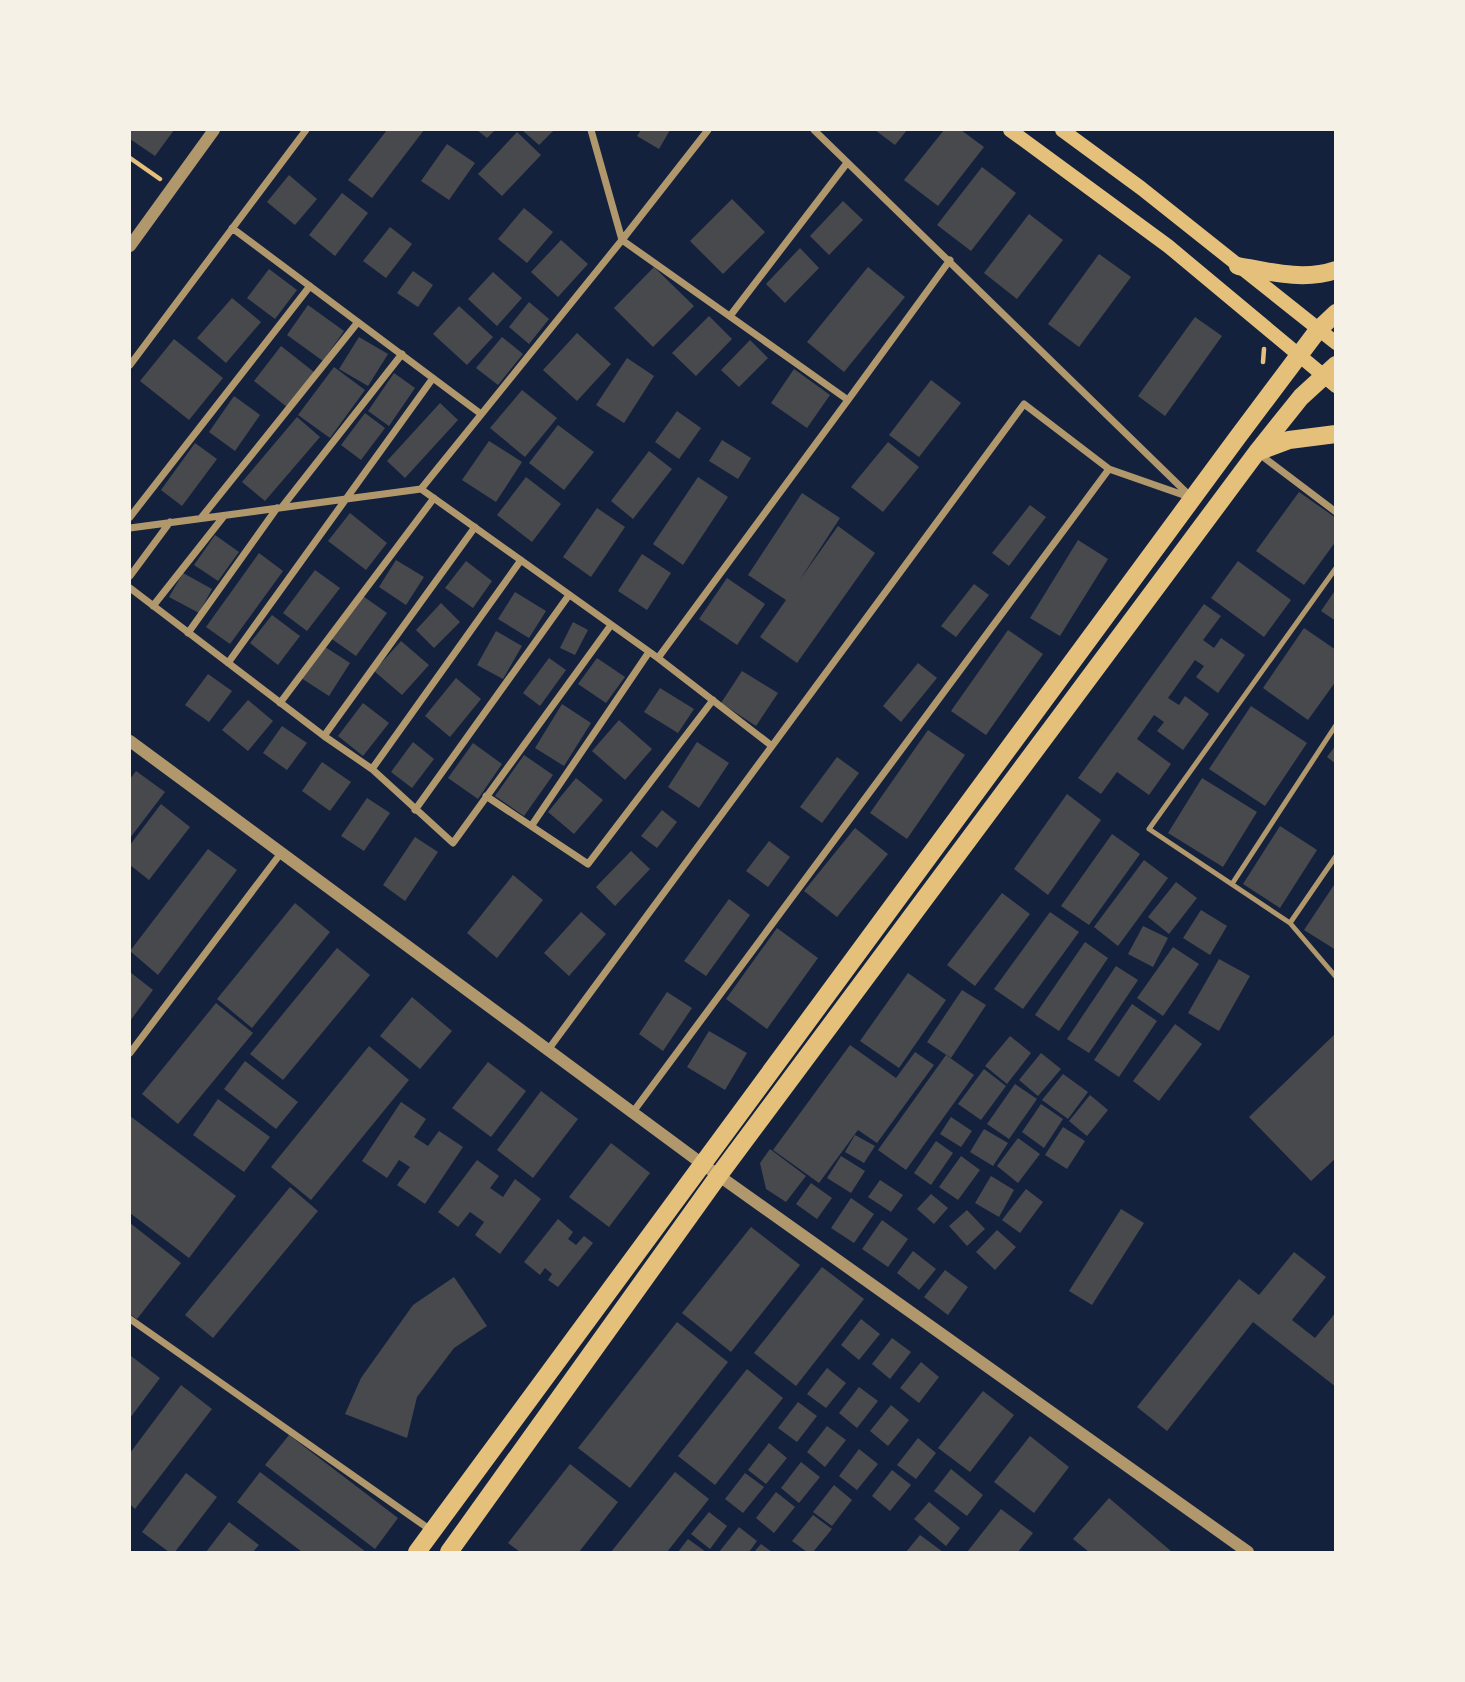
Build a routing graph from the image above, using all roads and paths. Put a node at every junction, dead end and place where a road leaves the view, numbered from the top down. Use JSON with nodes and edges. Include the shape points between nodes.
{"nodes":[{"id":1,"x":214,"y":130,"type":"edge"},
{"id":2,"x":306,"y":130,"type":"edge"},
{"id":3,"x":591,"y":130,"type":"edge"},
{"id":4,"x":708,"y":130,"type":"edge"},
{"id":5,"x":814,"y":130,"type":"edge"},
{"id":6,"x":1010,"y":130,"type":"edge"},
{"id":7,"x":1062,"y":130,"type":"edge"},
{"id":8,"x":130,"y":158,"type":"edge"},
{"id":9,"x":847,"y":163,"type":"junction"},
{"id":10,"x":172,"y":187,"type":"junction"},
{"id":11,"x":232,"y":228,"type":"junction"},
{"id":12,"x":622,"y":240,"type":"junction"},
{"id":13,"x":130,"y":246,"type":"edge"},
{"id":14,"x":950,"y":260,"type":"junction"},
{"id":15,"x":1238,"y":265,"type":"junction"},
{"id":16,"x":1335,"y":270,"type":"edge"},
{"id":17,"x":310,"y":286,"type":"junction"},
{"id":18,"x":1335,"y":313,"type":"edge"},
{"id":19,"x":730,"y":316,"type":"junction"},
{"id":20,"x":358,"y":322,"type":"junction"},
{"id":21,"x":1318,"y":330,"type":"junction"},
{"id":22,"x":1335,"y":343,"type":"edge"},
{"id":23,"x":1265,"y":350,"type":"dead end"},
{"id":24,"x":402,"y":355,"type":"junction"},
{"id":25,"x":1298,"y":356,"type":"junction"},
{"id":26,"x":1263,"y":362,"type":"dead end"},
{"id":27,"x":130,"y":365,"type":"edge"},
{"id":28,"x":1331,"y":375,"type":"edge"},
{"id":29,"x":433,"y":378,"type":"junction"},
{"id":30,"x":848,"y":400,"type":"junction"},
{"id":31,"x":481,"y":414,"type":"junction"},
{"id":32,"x":1335,"y":434,"type":"edge"},
{"id":33,"x":1257,"y":452,"type":"junction"},
{"id":34,"x":1109,"y":469,"type":"junction"},
{"id":35,"x":421,"y":489,"type":"junction"},
{"id":36,"x":350,"y":498,"type":"junction"},
{"id":37,"x":434,"y":498,"type":"junction"},
{"id":38,"x":1192,"y":498,"type":"junction"},
{"id":39,"x":279,"y":508,"type":"junction"},
{"id":40,"x":1335,"y":512,"type":"edge"},
{"id":41,"x":224,"y":515,"type":"junction"},
{"id":42,"x":130,"y":517,"type":"edge"},
{"id":43,"x":201,"y":518,"type":"junction"},
{"id":44,"x":170,"y":522,"type":"junction"},
{"id":45,"x":475,"y":527,"type":"junction"},
{"id":46,"x":130,"y":528,"type":"edge"},
{"id":47,"x":521,"y":560,"type":"junction"},
{"id":48,"x":1335,"y":568,"type":"edge"},
{"id":49,"x":130,"y":576,"type":"edge"},
{"id":50,"x":130,"y":588,"type":"edge"},
{"id":51,"x":569,"y":595,"type":"junction"},
{"id":52,"x":153,"y":606,"type":"junction"},
{"id":53,"x":611,"y":625,"type":"junction"},
{"id":54,"x":188,"y":633,"type":"junction"},
{"id":55,"x":649,"y":652,"type":"junction"},
{"id":56,"x":658,"y":658,"type":"junction"},
{"id":57,"x":228,"y":663,"type":"junction"},
{"id":58,"x":713,"y":700,"type":"junction"},
{"id":59,"x":280,"y":703,"type":"junction"},
{"id":60,"x":1335,"y":725,"type":"edge"},
{"id":61,"x":324,"y":736,"type":"junction"},
{"id":62,"x":130,"y":741,"type":"edge"},
{"id":63,"x":772,"y":746,"type":"junction"},
{"id":64,"x":372,"y":769,"type":"junction"},
{"id":65,"x":486,"y":796,"type":"junction"},
{"id":66,"x":415,"y":810,"type":"junction"},
{"id":67,"x":531,"y":825,"type":"junction"},
{"id":68,"x":281,"y":853,"type":"junction"},
{"id":69,"x":1335,"y":856,"type":"edge"},
{"id":70,"x":1232,"y":884,"type":"junction"},
{"id":71,"x":1290,"y":923,"type":"junction"},
{"id":72,"x":1335,"y":977,"type":"edge"},
{"id":73,"x":548,"y":1050,"type":"junction"},
{"id":74,"x":130,"y":1052,"type":"edge"},
{"id":75,"x":633,"y":1112,"type":"junction"},
{"id":76,"x":701,"y":1163,"type":"junction"},
{"id":77,"x":719,"y":1175,"type":"junction"},
{"id":78,"x":130,"y":1319,"type":"edge"},
{"id":79,"x":433,"y":1531,"type":"junction"},
{"id":80,"x":417,"y":1552,"type":"edge"},
{"id":81,"x":449,"y":1552,"type":"edge"},
{"id":82,"x":1248,"y":1552,"type":"edge"}],
"edges":[{"from":1,"to":10,"type":"street"},
{"from":2,"to":11,"type":"street"},
{"from":3,"to":12,"type":"street"},
{"from":4,"to":12,"type":"street"},
{"from":5,"to":9,"type":"street"},
{"from":6,"to":25,"type":"main road","via":[[1168,246]]},
{"from":7,"to":15,"type":"main road"},
{"from":8,"to":10,"type":"path"},
{"from":9,"to":14,"type":"street"},
{"from":9,"to":19,"type":"street"},
{"from":10,"to":13,"type":"street"},
{"from":11,"to":17,"type":"street"},
{"from":11,"to":27,"type":"street"},
{"from":12,"to":19,"type":"street"},
{"from":12,"to":31,"type":"street"},
{"from":14,"to":30,"type":"street"},
{"from":14,"to":38,"type":"street"},
{"from":15,"to":16,"type":"main road","via":[[1319,276]]},
{"from":15,"to":21,"type":"main road"},
{"from":17,"to":20,"type":"street"},
{"from":17,"to":42,"type":"street"},
{"from":18,"to":21,"type":"main road"},
{"from":19,"to":30,"type":"street"},
{"from":20,"to":24,"type":"street"},
{"from":20,"to":43,"type":"street"},
{"from":21,"to":22,"type":"main road"},
{"from":21,"to":25,"type":"main road"},
{"from":23,"to":26,"type":"path"},
{"from":24,"to":29,"type":"street"},
{"from":24,"to":39,"type":"street"},
{"from":25,"to":28,"type":"main road"},
{"from":25,"to":38,"type":"main road"},
{"from":28,"to":33,"type":"main road"},
{"from":29,"to":31,"type":"street"},
{"from":29,"to":36,"type":"street"},
{"from":30,"to":56,"type":"street"},
{"from":31,"to":35,"type":"street"},
{"from":32,"to":33,"type":"main road","via":[[1289,440]]},
{"from":33,"to":40,"type":"street"},
{"from":33,"to":77,"type":"main road"},
{"from":34,"to":38,"type":"street"},
{"from":34,"to":63,"type":"street","via":[[1024,404]]},
{"from":34,"to":75,"type":"street"},
{"from":35,"to":36,"type":"street"},
{"from":35,"to":37,"type":"street"},
{"from":36,"to":39,"type":"street"},
{"from":36,"to":57,"type":"street"},
{"from":37,"to":45,"type":"street"},
{"from":37,"to":59,"type":"street"},
{"from":38,"to":76,"type":"main road"},
{"from":39,"to":41,"type":"street"},
{"from":39,"to":54,"type":"street"},
{"from":41,"to":43,"type":"street"},
{"from":41,"to":52,"type":"street"},
{"from":43,"to":44,"type":"street"},
{"from":44,"to":46,"type":"street"},
{"from":44,"to":49,"type":"street"},
{"from":45,"to":47,"type":"street"},
{"from":45,"to":61,"type":"street"},
{"from":47,"to":51,"type":"street"},
{"from":47,"to":64,"type":"street"},
{"from":48,"to":70,"type":"lane","via":[[1149,829]]},
{"from":50,"to":52,"type":"street"},
{"from":51,"to":53,"type":"street"},
{"from":51,"to":66,"type":"street"},
{"from":52,"to":54,"type":"street"},
{"from":53,"to":55,"type":"street"},
{"from":53,"to":65,"type":"street"},
{"from":54,"to":57,"type":"street"},
{"from":55,"to":56,"type":"street"},
{"from":55,"to":67,"type":"street"},
{"from":56,"to":58,"type":"street"},
{"from":57,"to":59,"type":"street"},
{"from":58,"to":63,"type":"street"},
{"from":58,"to":67,"type":"street","via":[[589,864]]},
{"from":59,"to":61,"type":"street"},
{"from":60,"to":70,"type":"lane"},
{"from":61,"to":64,"type":"street"},
{"from":62,"to":68,"type":"street"},
{"from":63,"to":73,"type":"street"},
{"from":64,"to":66,"type":"street"},
{"from":65,"to":66,"type":"street","via":[[453,843]]},
{"from":65,"to":67,"type":"street"},
{"from":68,"to":73,"type":"street"},
{"from":68,"to":74,"type":"street"},
{"from":69,"to":71,"type":"lane"},
{"from":70,"to":71,"type":"lane"},
{"from":71,"to":72,"type":"lane"},
{"from":73,"to":75,"type":"street"},
{"from":75,"to":76,"type":"street"},
{"from":76,"to":77,"type":"street"},
{"from":76,"to":79,"type":"main road"},
{"from":77,"to":81,"type":"main road"},
{"from":77,"to":82,"type":"street"},
{"from":78,"to":79,"type":"street"},
{"from":79,"to":80,"type":"main road"}]}
